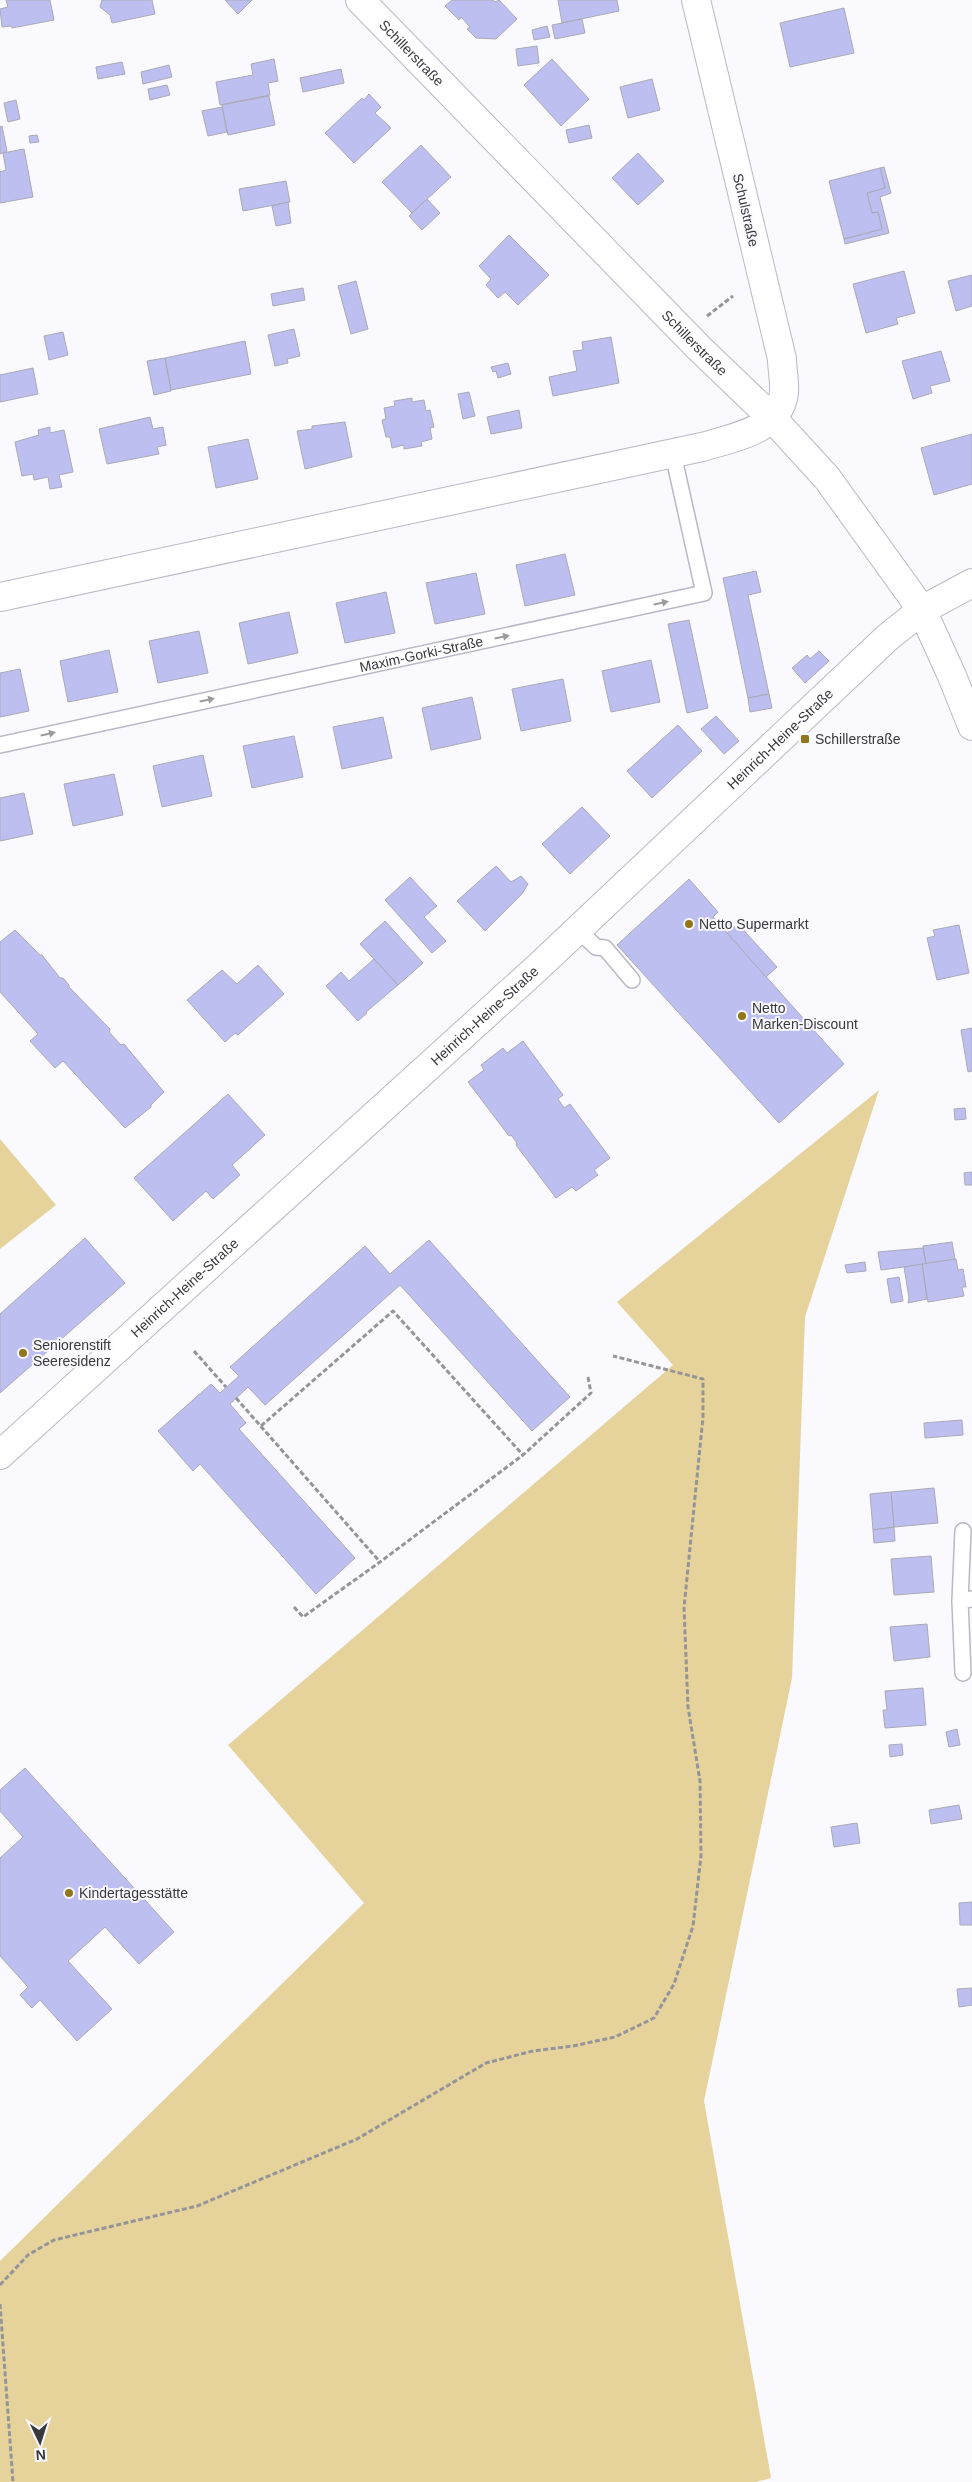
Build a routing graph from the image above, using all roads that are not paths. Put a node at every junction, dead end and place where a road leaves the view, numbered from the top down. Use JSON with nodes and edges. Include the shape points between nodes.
{"nodes":[{"id":1,"x":360,"y":0,"type":"edge"},
{"id":2,"x":696,"y":0,"type":"edge"},
{"id":3,"x":773,"y":419,"type":"junction"},
{"id":4,"x":673,"y":454,"type":"junction"},
{"id":5,"x":972,"y":583,"type":"edge"},
{"id":6,"x":0,"y":597,"type":"edge"},
{"id":7,"x":922,"y":610,"type":"junction"},
{"id":8,"x":972,"y":726,"type":"edge"},
{"id":9,"x":0,"y":744,"type":"edge"},
{"id":10,"x":578,"y":930,"type":"junction"},
{"id":11,"x":632,"y":980,"type":"dead end"},
{"id":12,"x":0,"y":1455,"type":"edge"},
{"id":13,"x":963,"y":1531,"type":"dead end"},
{"id":14,"x":966,"y":1600,"type":"edge"},
{"id":15,"x":963,"y":1673,"type":"dead end"}],
"edges":[{"from":1,"to":3,"type":"street","name":"Schillerstraße","via":[[699,348]]},
{"from":2,"to":3,"type":"street","name":"Schulstraße","via":[[782,358],[784,394]]},
{"from":3,"to":4,"type":"street","via":[[746,434]]},
{"from":3,"to":7,"type":"street","name":"Schillerstraße","via":[[827,478]]},
{"from":4,"to":6,"type":"street"},
{"from":9,"to":4,"type":"lane","name":"Maxim-Gorki-Straße","one_way":true,"via":[[704,593]]},
{"from":5,"to":7,"type":"street","name":"Heinrich-Heine-Straße"},
{"from":7,"to":8,"type":"street","name":"Schillerstraße"},
{"from":7,"to":10,"type":"street","name":"Heinrich-Heine-Straße","via":[[888,637]]},
{"from":10,"to":11,"type":"lane","via":[[596,947],[605,948]]},
{"from":10,"to":12,"type":"street","name":"Heinrich-Heine-Straße"},
{"from":13,"to":14,"type":"lane"},
{"from":14,"to":15,"type":"lane"}]}
